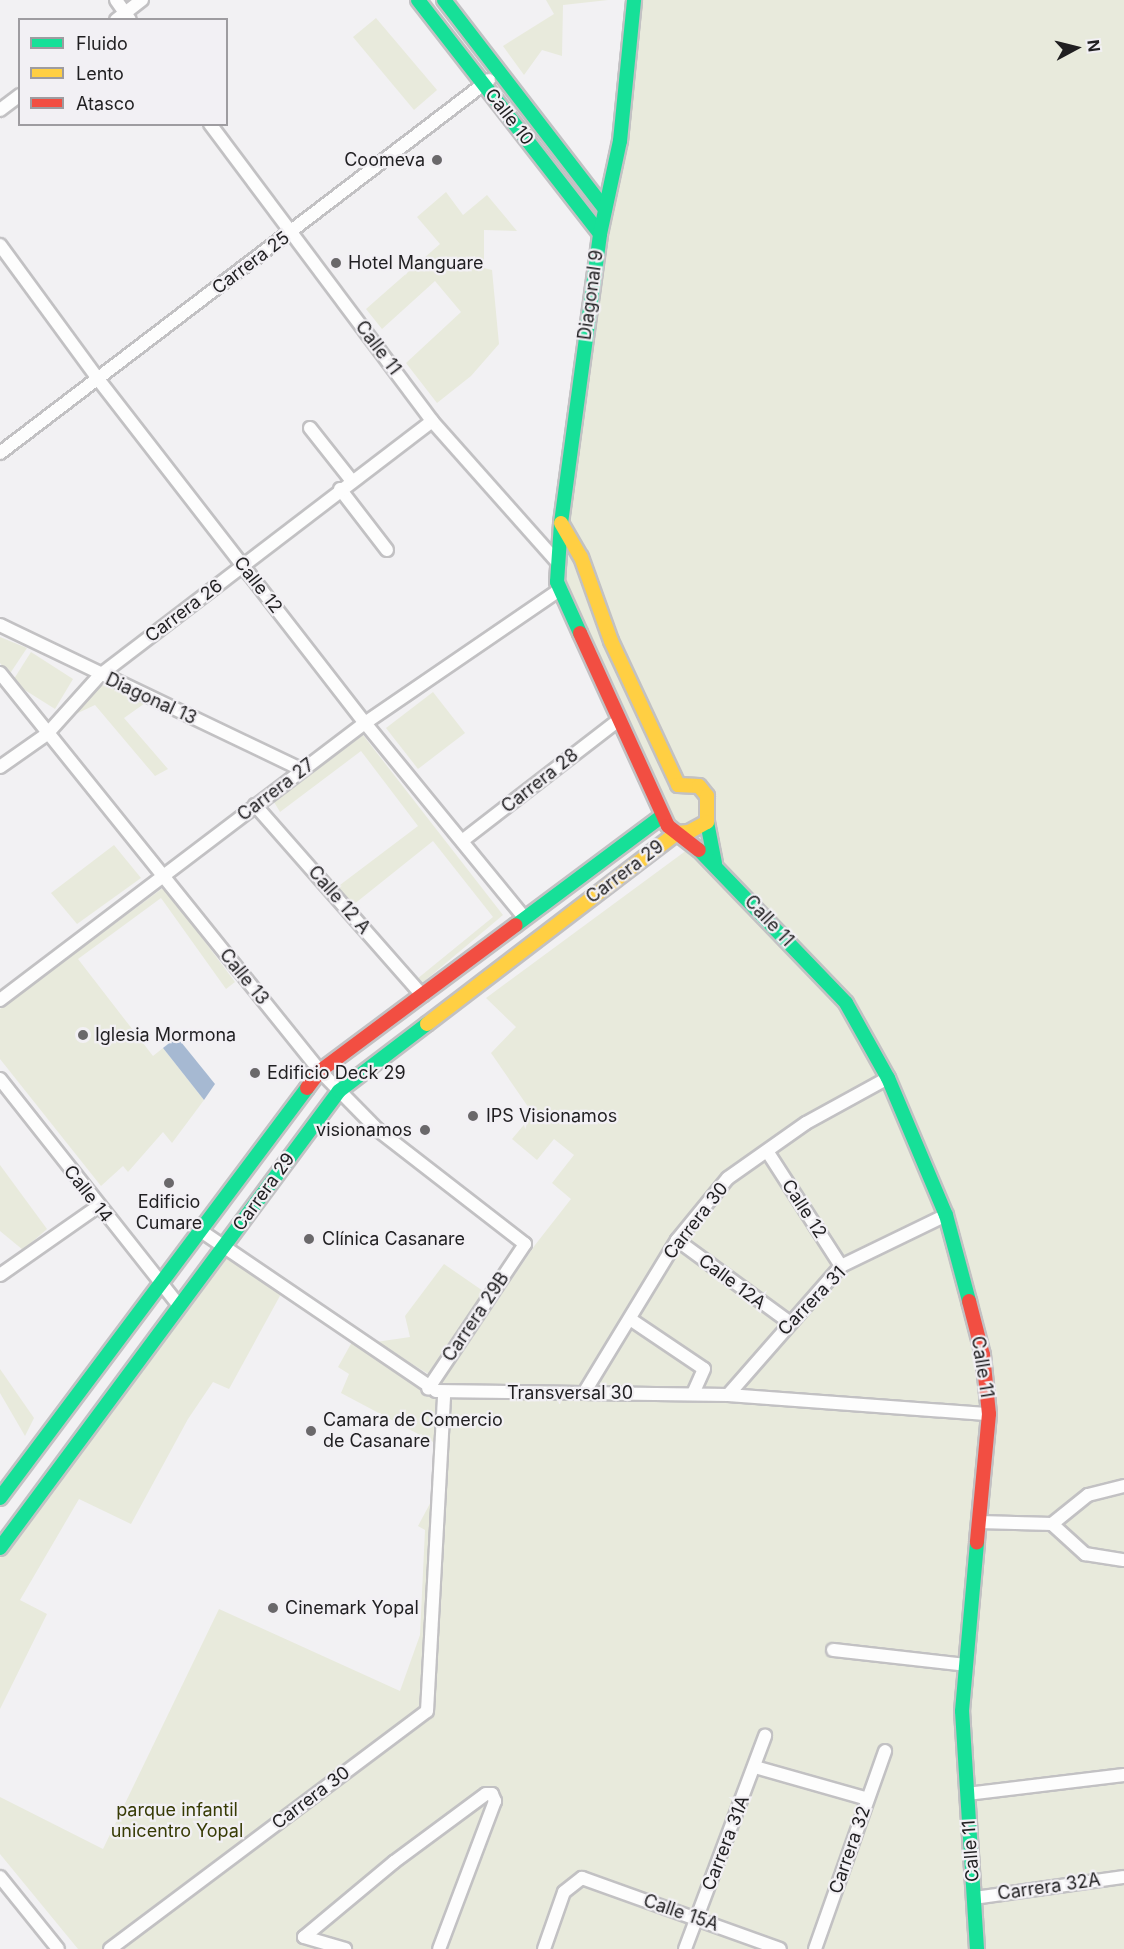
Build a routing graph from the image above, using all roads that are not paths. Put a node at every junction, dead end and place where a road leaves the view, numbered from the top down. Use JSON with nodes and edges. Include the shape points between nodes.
{"nodes":[{"id":1,"x":116,"y":0,"type":"edge"},
{"id":2,"x":142,"y":0,"type":"edge"},
{"id":3,"x":418,"y":0,"type":"edge"},
{"id":4,"x":444,"y":0,"type":"edge"},
{"id":5,"x":633,"y":0,"type":"edge"},
{"id":6,"x":124,"y":17,"type":"edge"},
{"id":7,"x":500,"y":72,"type":"junction"},
{"id":8,"x":483,"y":83,"type":"junction"},
{"id":9,"x":18,"y":96,"type":"edge"},
{"id":10,"x":0,"y":110,"type":"edge"},
{"id":11,"x":211,"y":126,"type":"edge"},
{"id":12,"x":605,"y":209,"type":"junction"},
{"id":13,"x":291,"y":233,"type":"junction"},
{"id":14,"x":600,"y":234,"type":"junction"},
{"id":15,"x":0,"y":245,"type":"edge"},
{"id":16,"x":98,"y":379,"type":"junction"},
{"id":17,"x":432,"y":421,"type":"junction"},
{"id":18,"x":310,"y":428,"type":"dead end"},
{"id":19,"x":0,"y":453,"type":"edge"},
{"id":20,"x":351,"y":480,"type":"junction"},
{"id":21,"x":339,"y":489,"type":"junction"},
{"id":22,"x":561,"y":523,"type":"junction"},
{"id":23,"x":387,"y":550,"type":"dead end"},
{"id":24,"x":557,"y":562,"type":"junction"},
{"id":25,"x":243,"y":566,"type":"junction"},
{"id":26,"x":559,"y":590,"type":"junction"},
{"id":27,"x":0,"y":625,"type":"edge"},
{"id":28,"x":0,"y":673,"type":"edge"},
{"id":29,"x":100,"y":675,"type":"junction"},
{"id":30,"x":618,"y":721,"type":"junction"},
{"id":31,"x":365,"y":723,"type":"junction"},
{"id":32,"x":47,"y":734,"type":"junction"},
{"id":33,"x":0,"y":767,"type":"edge"},
{"id":34,"x":303,"y":770,"type":"junction"},
{"id":35,"x":678,"y":785,"type":"junction"},
{"id":36,"x":255,"y":805,"type":"junction"},
{"id":37,"x":662,"y":816,"type":"junction"},
{"id":38,"x":707,"y":822,"type":"junction"},
{"id":39,"x":676,"y":833,"type":"junction"},
{"id":40,"x":462,"y":841,"type":"junction"},
{"id":41,"x":715,"y":863,"type":"junction"},
{"id":42,"x":165,"y":878,"type":"junction"},
{"id":43,"x":524,"y":917,"type":"junction"},
{"id":44,"x":423,"y":996,"type":"junction"},
{"id":45,"x":0,"y":1000,"type":"edge"},
{"id":46,"x":320,"y":1071,"type":"junction"},
{"id":47,"x":888,"y":1078,"type":"junction"},
{"id":48,"x":0,"y":1079,"type":"edge"},
{"id":49,"x":339,"y":1091,"type":"junction"},
{"id":50,"x":767,"y":1151,"type":"junction"},
{"id":51,"x":97,"y":1207,"type":"junction"},
{"id":52,"x":946,"y":1215,"type":"junction"},
{"id":53,"x":201,"y":1231,"type":"junction"},
{"id":54,"x":676,"y":1240,"type":"junction"},
{"id":55,"x":525,"y":1244,"type":"joint"},
{"id":56,"x":223,"y":1249,"type":"junction"},
{"id":57,"x":841,"y":1266,"type":"junction"},
{"id":58,"x":0,"y":1275,"type":"edge"},
{"id":59,"x":159,"y":1282,"type":"junction"},
{"id":60,"x":179,"y":1306,"type":"junction"},
{"id":61,"x":630,"y":1319,"type":"junction"},
{"id":62,"x":789,"y":1322,"type":"junction"},
{"id":63,"x":428,"y":1389,"type":"junction"},
{"id":64,"x":444,"y":1392,"type":"junction"},
{"id":65,"x":584,"y":1393,"type":"junction"},
{"id":66,"x":693,"y":1394,"type":"junction"},
{"id":67,"x":728,"y":1395,"type":"junction"},
{"id":68,"x":989,"y":1414,"type":"junction"},
{"id":69,"x":1124,"y":1486,"type":"edge"},
{"id":70,"x":0,"y":1497,"type":"edge"},
{"id":71,"x":979,"y":1522,"type":"junction"},
{"id":72,"x":1052,"y":1524,"type":"junction"},
{"id":73,"x":0,"y":1548,"type":"edge"},
{"id":74,"x":1124,"y":1560,"type":"edge"},
{"id":75,"x":833,"y":1650,"type":"dead end"},
{"id":76,"x":966,"y":1665,"type":"junction"},
{"id":77,"x":765,"y":1736,"type":"dead end"},
{"id":78,"x":885,"y":1751,"type":"dead end"},
{"id":79,"x":755,"y":1767,"type":"junction"},
{"id":80,"x":1124,"y":1775,"type":"edge"},
{"id":81,"x":968,"y":1794,"type":"junction"},
{"id":82,"x":868,"y":1799,"type":"junction"},
{"id":83,"x":0,"y":1877,"type":"edge"},
{"id":84,"x":1124,"y":1877,"type":"edge"},
{"id":85,"x":974,"y":1898,"type":"junction"},
{"id":86,"x":697,"y":1918,"type":"junction"},
{"id":87,"x":58,"y":1949,"type":"edge"},
{"id":88,"x":110,"y":1949,"type":"edge"},
{"id":89,"x":345,"y":1949,"type":"edge"},
{"id":90,"x":439,"y":1949,"type":"edge"},
{"id":91,"x":543,"y":1949,"type":"edge"},
{"id":92,"x":685,"y":1949,"type":"edge"},
{"id":93,"x":780,"y":1949,"type":"edge"},
{"id":94,"x":815,"y":1949,"type":"edge"},
{"id":95,"x":977,"y":1949,"type":"edge"}],
"edges":[{"from":1,"to":6,"type":"street"},
{"from":2,"to":6,"type":"street"},
{"from":3,"to":8,"type":"main road","name":"Calle 10"},
{"from":4,"to":7,"type":"main road","name":"Calle 10"},
{"from":5,"to":12,"type":"main road","name":"Diagonal 9","via":[[620,141]]},
{"from":7,"to":8,"type":"street","name":"Carrera 25"},
{"from":7,"to":12,"type":"main road","name":"Calle 10"},
{"from":8,"to":13,"type":"street","name":"Carrera 25"},
{"from":8,"to":14,"type":"main road","name":"Calle 10"},
{"from":9,"to":10,"type":"street"},
{"from":11,"to":13,"type":"street","name":"Calle 11"},
{"from":12,"to":14,"type":"main road","name":"Diagonal 9"},
{"from":13,"to":16,"type":"street","name":"Carrera 25"},
{"from":13,"to":17,"type":"street","name":"Calle 11"},
{"from":14,"to":22,"type":"main road","name":"Diagonal 9"},
{"from":15,"to":16,"type":"street","name":"Calle 12"},
{"from":16,"to":19,"type":"street","name":"Carrera 25"},
{"from":16,"to":25,"type":"street","name":"Calle 12"},
{"from":17,"to":20,"type":"street","name":"Carrera 26"},
{"from":17,"to":24,"type":"street","name":"Calle 11"},
{"from":18,"to":20,"type":"street"},
{"from":20,"to":21,"type":"street","name":"Carrera 26"},
{"from":21,"to":23,"type":"street"},
{"from":21,"to":25,"type":"street","name":"Carrera 26"},
{"from":22,"to":24,"type":"main road","name":"Diagonal 9"},
{"from":22,"to":35,"type":"main road","via":[[580,557],[606,630]]},
{"from":24,"to":26,"type":"main road","name":"Diagonal 9"},
{"from":25,"to":29,"type":"street","name":"Carrera 26"},
{"from":25,"to":31,"type":"street","name":"Calle 12"},
{"from":26,"to":30,"type":"main road","name":"Calle 11"},
{"from":26,"to":31,"type":"street","name":"Carrera 27"},
{"from":27,"to":29,"type":"street","name":"Diagonal 13"},
{"from":28,"to":32,"type":"street","name":"Calle 13"},
{"from":29,"to":32,"type":"street","name":"Carrera 26"},
{"from":29,"to":34,"type":"street","name":"Diagonal 13"},
{"from":30,"to":37,"type":"main road","name":"Calle 11"},
{"from":30,"to":40,"type":"street","name":"Carrera 28"},
{"from":31,"to":34,"type":"street","name":"Carrera 27"},
{"from":31,"to":40,"type":"street","name":"Calle 12"},
{"from":32,"to":33,"type":"street","name":"Carrera 26"},
{"from":32,"to":42,"type":"street","name":"Calle 13"},
{"from":34,"to":36,"type":"street","name":"Carrera 27"},
{"from":35,"to":37,"type":"main road","via":[[668,791]]},
{"from":35,"to":38,"type":"main road","via":[[690,783],[703,791],[710,809]]},
{"from":36,"to":42,"type":"street","name":"Carrera 27"},
{"from":36,"to":44,"type":"street","name":"Calle 12 A"},
{"from":37,"to":39,"type":"main road","name":"Calle 11"},
{"from":37,"to":43,"type":"main road","name":"Carrera 29"},
{"from":38,"to":39,"type":"main road","via":[[689,832]]},
{"from":38,"to":41,"type":"main road"},
{"from":39,"to":41,"type":"main road","name":"Calle 11"},
{"from":39,"to":49,"type":"main road","name":"Carrera 29"},
{"from":40,"to":43,"type":"street","name":"Calle 12"},
{"from":41,"to":47,"type":"main road","name":"Calle 11","via":[[846,1003]]},
{"from":42,"to":45,"type":"street","name":"Carrera 27"},
{"from":42,"to":46,"type":"street","name":"Calle 13"},
{"from":43,"to":44,"type":"main road","name":"Carrera 29"},
{"from":44,"to":46,"type":"main road","name":"Carrera 29"},
{"from":46,"to":49,"type":"street","name":"Calle 13"},
{"from":46,"to":53,"type":"main road","name":"Carrera 29"},
{"from":47,"to":50,"type":"street","name":"Carrera 30","via":[[806,1123]]},
{"from":47,"to":52,"type":"main road","name":"Calle 11"},
{"from":48,"to":51,"type":"street","name":"Calle 14"},
{"from":49,"to":55,"type":"street","name":"Calle 13","via":[[378,1130]]},
{"from":49,"to":56,"type":"main road","name":"Carrera 29"},
{"from":50,"to":54,"type":"street","name":"Carrera 30","via":[[728,1178]]},
{"from":50,"to":57,"type":"street","name":"Calle 12"},
{"from":51,"to":58,"type":"street"},
{"from":51,"to":59,"type":"street","name":"Calle 14"},
{"from":52,"to":57,"type":"street","name":"Carrera 31"},
{"from":52,"to":68,"type":"main road","name":"Calle 11","via":[[983,1355]]},
{"from":53,"to":56,"type":"street","name":"Transversal 30"},
{"from":53,"to":59,"type":"main road","name":"Carrera 29"},
{"from":54,"to":61,"type":"street","name":"Carrera 30"},
{"from":54,"to":62,"type":"street","name":"Calle 12A"},
{"from":55,"to":63,"type":"street","name":"Carrera 29B"},
{"from":56,"to":60,"type":"main road","name":"Carrera 29"},
{"from":56,"to":63,"type":"street","name":"Transversal 30"},
{"from":57,"to":62,"type":"street","name":"Carrera 31"},
{"from":59,"to":60,"type":"street","name":"Calle 14"},
{"from":59,"to":70,"type":"main road","name":"Carrera 29"},
{"from":60,"to":73,"type":"main road","name":"Carrera 29"},
{"from":61,"to":65,"type":"street","name":"Carrera 30"},
{"from":61,"to":66,"type":"street","via":[[704,1369]]},
{"from":62,"to":67,"type":"street","name":"Carrera 31"},
{"from":63,"to":64,"type":"street","name":"Transversal 30"},
{"from":64,"to":65,"type":"street","name":"Transversal 30"},
{"from":64,"to":88,"type":"street","name":"Carrera 30","via":[[426,1712]]},
{"from":65,"to":66,"type":"street","name":"Transversal 30"},
{"from":66,"to":67,"type":"street","name":"Transversal 30"},
{"from":67,"to":68,"type":"street","name":"Transversal 30"},
{"from":68,"to":71,"type":"main road","name":"Calle 11"},
{"from":69,"to":72,"type":"street","via":[[1088,1495]]},
{"from":71,"to":72,"type":"street"},
{"from":71,"to":76,"type":"main road","name":"Calle 11"},
{"from":72,"to":74,"type":"street","via":[[1085,1554]]},
{"from":75,"to":76,"type":"street"},
{"from":76,"to":81,"type":"main road","name":"Calle 11","via":[[962,1711]]},
{"from":77,"to":79,"type":"street","name":"Carrera 31A"},
{"from":78,"to":82,"type":"street","name":"Carrera 32"},
{"from":79,"to":82,"type":"street"},
{"from":79,"to":86,"type":"street","name":"Carrera 31A"},
{"from":80,"to":81,"type":"street"},
{"from":81,"to":85,"type":"main road","name":"Calle 11"},
{"from":82,"to":94,"type":"street","name":"Carrera 32"},
{"from":83,"to":87,"type":"street"},
{"from":84,"to":85,"type":"street","name":"Carrera 32A"},
{"from":85,"to":95,"type":"main road","name":"Calle 11"},
{"from":86,"to":91,"type":"street","name":"Calle 15A","via":[[582,1878],[564,1892]]},
{"from":86,"to":92,"type":"street","name":"Carrera 31A"},
{"from":86,"to":93,"type":"street","name":"Calle 15A"},
{"from":89,"to":90,"type":"street","via":[[304,1937],[394,1862],[486,1794],[492,1794],[495,1801]]}]}
